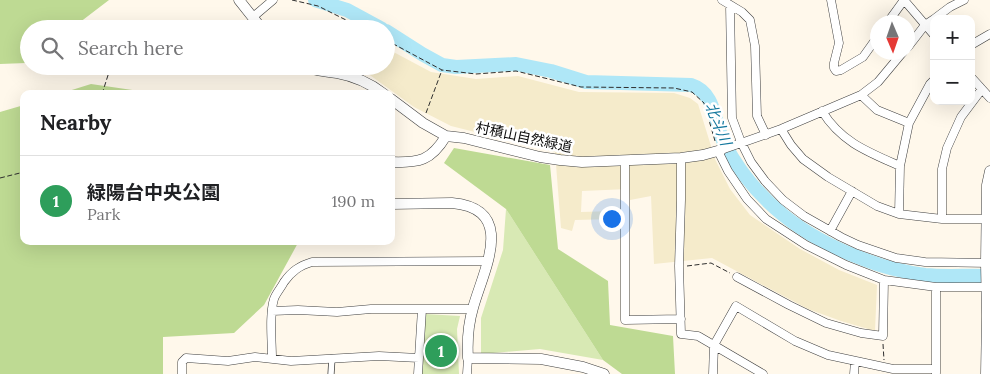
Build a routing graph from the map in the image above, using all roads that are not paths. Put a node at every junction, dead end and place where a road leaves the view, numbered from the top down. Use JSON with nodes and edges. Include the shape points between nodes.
{"nodes":[{"id":1,"x":239,"y":0,"type":"edge"},
{"id":2,"x":273,"y":0,"type":"edge"},
{"id":3,"x":722,"y":0,"type":"edge"},
{"id":4,"x":831,"y":0,"type":"edge"},
{"id":5,"x":904,"y":0,"type":"edge"},
{"id":6,"x":964,"y":0,"type":"edge"},
{"id":7,"x":730,"y":5,"type":"junction"},
{"id":8,"x":893,"y":15,"type":"edge"},
{"id":9,"x":939,"y":15,"type":"edge"},
{"id":10,"x":253,"y":17,"type":"junction"},
{"id":11,"x":255,"y":20,"type":"edge"},
{"id":12,"x":930,"y":22,"type":"edge"},
{"id":13,"x":925,"y":25,"type":"junction"},
{"id":14,"x":930,"y":30,"type":"edge"},
{"id":15,"x":990,"y":34,"type":"edge"},
{"id":16,"x":915,"y":38,"type":"edge"},
{"id":17,"x":975,"y":43,"type":"edge"},
{"id":18,"x":870,"y":46,"type":"edge"},
{"id":19,"x":896,"y":60,"type":"edge"},
{"id":20,"x":344,"y":75,"type":"edge"},
{"id":21,"x":975,"y":81,"type":"edge"},
{"id":22,"x":930,"y":84,"type":"edge"},
{"id":23,"x":982,"y":89,"type":"junction"},
{"id":24,"x":378,"y":90,"type":"edge"},
{"id":25,"x":861,"y":95,"type":"junction"},
{"id":26,"x":990,"y":98,"type":"edge"},
{"id":27,"x":395,"y":102,"type":"edge"},
{"id":28,"x":822,"y":111,"type":"junction"},
{"id":29,"x":909,"y":123,"type":"junction"},
{"id":30,"x":781,"y":129,"type":"junction"},
{"id":31,"x":766,"y":135,"type":"junction"},
{"id":32,"x":446,"y":136,"type":"junction"},
{"id":33,"x":739,"y":143,"type":"junction"},
{"id":34,"x":719,"y":150,"type":"junction"},
{"id":35,"x":681,"y":158,"type":"junction"},
{"id":36,"x":624,"y":160,"type":"junction"},
{"id":37,"x":395,"y":162,"type":"edge"},
{"id":38,"x":900,"y":166,"type":"junction"},
{"id":39,"x":990,"y":171,"type":"edge"},
{"id":40,"x":852,"y":191,"type":"junction"},
{"id":41,"x":395,"y":204,"type":"edge"},
{"id":42,"x":899,"y":214,"type":"junction"},
{"id":43,"x":942,"y":219,"type":"junction"},
{"id":44,"x":987,"y":219,"type":"junction"},
{"id":45,"x":830,"y":231,"type":"junction"},
{"id":46,"x":488,"y":261,"type":"junction"},
{"id":47,"x":987,"y":264,"type":"edge"},
{"id":48,"x":737,"y":277,"type":"road end"},
{"id":49,"x":884,"y":280,"type":"junction"},
{"id":50,"x":987,"y":284,"type":"junction"},
{"id":51,"x":936,"y":287,"type":"junction"},
{"id":52,"x":422,"y":309,"type":"junction"},
{"id":53,"x":472,"y":309,"type":"junction"},
{"id":54,"x":272,"y":310,"type":"junction"},
{"id":55,"x":989,"y":316,"type":"edge"},
{"id":56,"x":680,"y":319,"type":"junction"},
{"id":57,"x":714,"y":345,"type":"junction"},
{"id":58,"x":272,"y":358,"type":"junction"},
{"id":59,"x":332,"y":358,"type":"junction"},
{"id":60,"x":418,"y":358,"type":"junction"},
{"id":61,"x":468,"y":358,"type":"junction"},
{"id":62,"x":855,"y":361,"type":"junction"},
{"id":63,"x":893,"y":372,"type":"edge"},
{"id":64,"x":936,"y":372,"type":"edge"},
{"id":65,"x":182,"y":374,"type":"edge"},
{"id":66,"x":331,"y":374,"type":"edge"},
{"id":67,"x":418,"y":374,"type":"edge"},
{"id":68,"x":467,"y":374,"type":"edge"},
{"id":69,"x":604,"y":374,"type":"edge"},
{"id":70,"x":713,"y":374,"type":"edge"},
{"id":71,"x":764,"y":374,"type":"edge"},
{"id":72,"x":854,"y":374,"type":"edge"},
{"id":73,"x":986,"y":374,"type":"edge"}],
"edges":[{"from":1,"to":10,"type":"street"},
{"from":2,"to":10,"type":"street"},
{"from":3,"to":7,"type":"street"},
{"from":4,"to":18,"type":"street","via":[[839,43],[834,62],[836,71],[862,56]]},
{"from":5,"to":8,"type":"street"},
{"from":5,"to":13,"type":"street"},
{"from":6,"to":9,"type":"street"},
{"from":7,"to":31,"type":"street","via":[[742,12],[752,27],[757,116]]},
{"from":7,"to":33,"type":"street","via":[[732,118]]},
{"from":10,"to":11,"type":"street"},
{"from":12,"to":13,"type":"street"},
{"from":13,"to":14,"type":"street"},
{"from":13,"to":16,"type":"street"},
{"from":15,"to":17,"type":"street"},
{"from":19,"to":25,"type":"street","via":[[878,82]]},
{"from":20,"to":24,"type":"street"},
{"from":21,"to":23,"type":"street"},
{"from":22,"to":29,"type":"street"},
{"from":23,"to":26,"type":"street"},
{"from":23,"to":43,"type":"street","via":[[961,117],[946,148],[942,169]]},
{"from":25,"to":28,"type":"street"},
{"from":25,"to":29,"type":"street","via":[[877,110]]},
{"from":27,"to":32,"type":"street","name":"村積山自然緑道"},
{"from":28,"to":30,"type":"street"},
{"from":28,"to":38,"type":"street","via":[[842,136],[867,152]]},
{"from":29,"to":38,"type":"street"},
{"from":30,"to":31,"type":"street"},
{"from":30,"to":40,"type":"street","via":[[804,159]]},
{"from":31,"to":33,"type":"street"},
{"from":32,"to":36,"type":"street","name":"村積山自然緑道","via":[[560,160]]},
{"from":32,"to":37,"type":"street","via":[[436,151],[423,159]]},
{"from":33,"to":34,"type":"street"},
{"from":33,"to":45,"type":"street","via":[[764,181],[783,200]]},
{"from":34,"to":35,"type":"street","name":"村積山自然緑道"},
{"from":34,"to":49,"type":"street","via":[[747,200],[766,219],[846,266]]},
{"from":35,"to":36,"type":"street","name":"村積山自然緑道"},
{"from":35,"to":56,"type":"street"},
{"from":36,"to":56,"type":"street","via":[[625,320]]},
{"from":38,"to":42,"type":"street"},
{"from":39,"to":44,"type":"street"},
{"from":40,"to":42,"type":"street"},
{"from":40,"to":45,"type":"street"},
{"from":41,"to":46,"type":"street","via":[[452,203],[473,208],[483,215],[490,230],[492,241]]},
{"from":42,"to":43,"type":"street"},
{"from":43,"to":44,"type":"street"},
{"from":44,"to":47,"type":"street"},
{"from":45,"to":47,"type":"street","via":[[896,258]]},
{"from":46,"to":53,"type":"street"},
{"from":46,"to":54,"type":"street","via":[[312,262],[295,269],[288,277],[274,299]]},
{"from":47,"to":50,"type":"street"},
{"from":48,"to":49,"type":"street","via":[[826,323],[883,336]]},
{"from":49,"to":51,"type":"street"},
{"from":50,"to":51,"type":"street"},
{"from":50,"to":55,"type":"street"},
{"from":51,"to":64,"type":"street"},
{"from":52,"to":53,"type":"street"},
{"from":52,"to":54,"type":"street"},
{"from":52,"to":60,"type":"street"},
{"from":53,"to":61,"type":"street","via":[[467,338]]},
{"from":54,"to":58,"type":"street"},
{"from":55,"to":73,"type":"street"},
{"from":56,"to":57,"type":"street","via":[[680,334],[698,336]]},
{"from":57,"to":62,"type":"street","via":[[736,306],[795,341],[828,355]]},
{"from":57,"to":70,"type":"street"},
{"from":57,"to":71,"type":"street"},
{"from":58,"to":59,"type":"street","via":[[291,361]]},
{"from":58,"to":65,"type":"street","via":[[228,361],[186,358],[182,362]]},
{"from":59,"to":60,"type":"street"},
{"from":59,"to":66,"type":"street"},
{"from":60,"to":67,"type":"street"},
{"from":61,"to":68,"type":"street"},
{"from":61,"to":69,"type":"street","via":[[541,359]]},
{"from":62,"to":63,"type":"street"},
{"from":62,"to":72,"type":"street"},
{"from":63,"to":64,"type":"street"}]}
